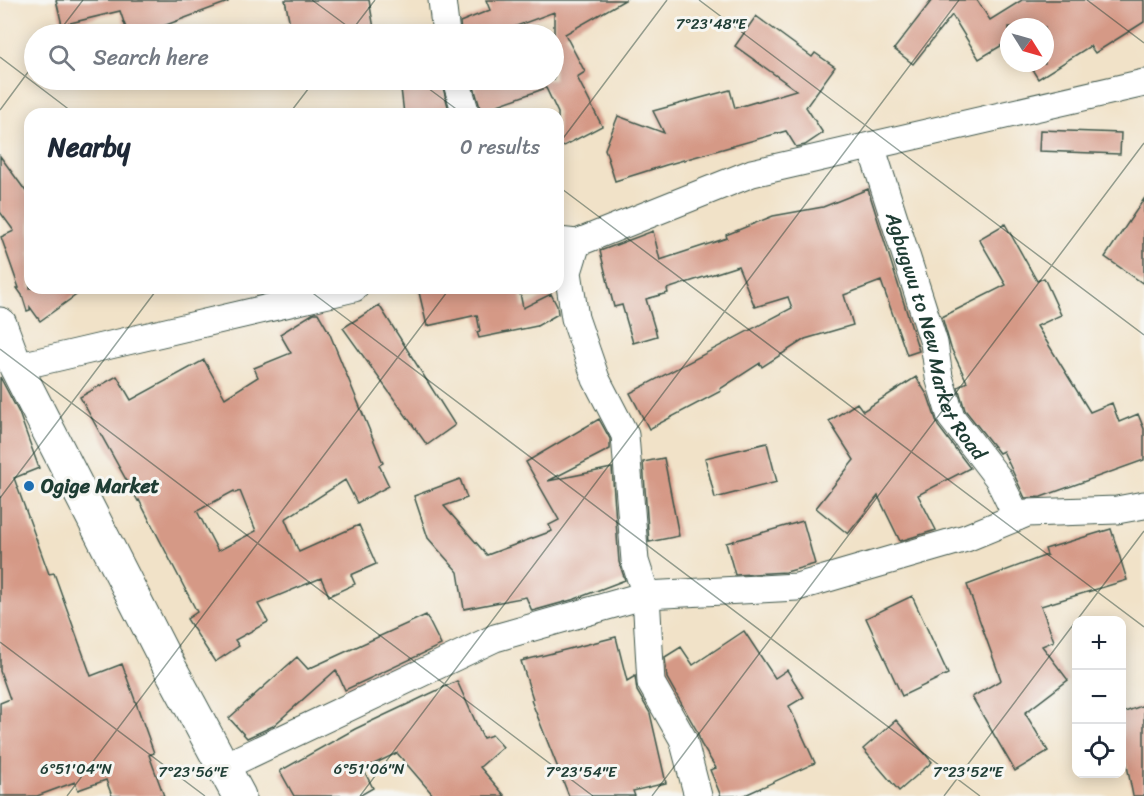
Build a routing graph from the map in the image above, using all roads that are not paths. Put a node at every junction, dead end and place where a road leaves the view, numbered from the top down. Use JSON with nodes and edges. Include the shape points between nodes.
{"nodes":[{"id":1,"x":442,"y":0,"type":"edge"},
{"id":2,"x":445,"y":24,"type":"edge"},
{"id":3,"x":1144,"y":83,"type":"edge"},
{"id":4,"x":459,"y":90,"type":"edge"},
{"id":5,"x":464,"y":108,"type":"edge"},
{"id":6,"x":871,"y":146,"type":"junction"},
{"id":7,"x":567,"y":242,"type":"edge"},
{"id":8,"x":328,"y":294,"type":"edge"},
{"id":9,"x":0,"y":324,"type":"edge"},
{"id":10,"x":16,"y":367,"type":"junction"},
{"id":11,"x":1144,"y":505,"type":"edge"},
{"id":12,"x":1017,"y":517,"type":"junction"},
{"id":13,"x":646,"y":595,"type":"junction"},
{"id":14,"x":223,"y":767,"type":"junction"},
{"id":15,"x":239,"y":796,"type":"edge"},
{"id":16,"x":698,"y":796,"type":"edge"}],
"edges":[{"from":1,"to":2,"type":"street"},
{"from":3,"to":6,"type":"street"},
{"from":4,"to":5,"type":"street"},
{"from":6,"to":7,"type":"street","via":[[752,173]]},
{"from":6,"to":12,"type":"street","name":"Agbugwu to New Market Road","via":[[934,343],[951,417],[998,478]]},
{"from":7,"to":13,"type":"street","via":[[575,318],[596,379],[625,435],[635,561]]},
{"from":8,"to":10,"type":"street"},
{"from":9,"to":10,"type":"street"},
{"from":10,"to":14,"type":"street"},
{"from":11,"to":12,"type":"street","via":[[1117,510],[1027,513]]},
{"from":12,"to":13,"type":"street","via":[[966,538],[797,587]]},
{"from":13,"to":14,"type":"street","via":[[495,638]]},
{"from":13,"to":16,"type":"street","via":[[651,684],[683,739]]},
{"from":14,"to":15,"type":"street"}]}
